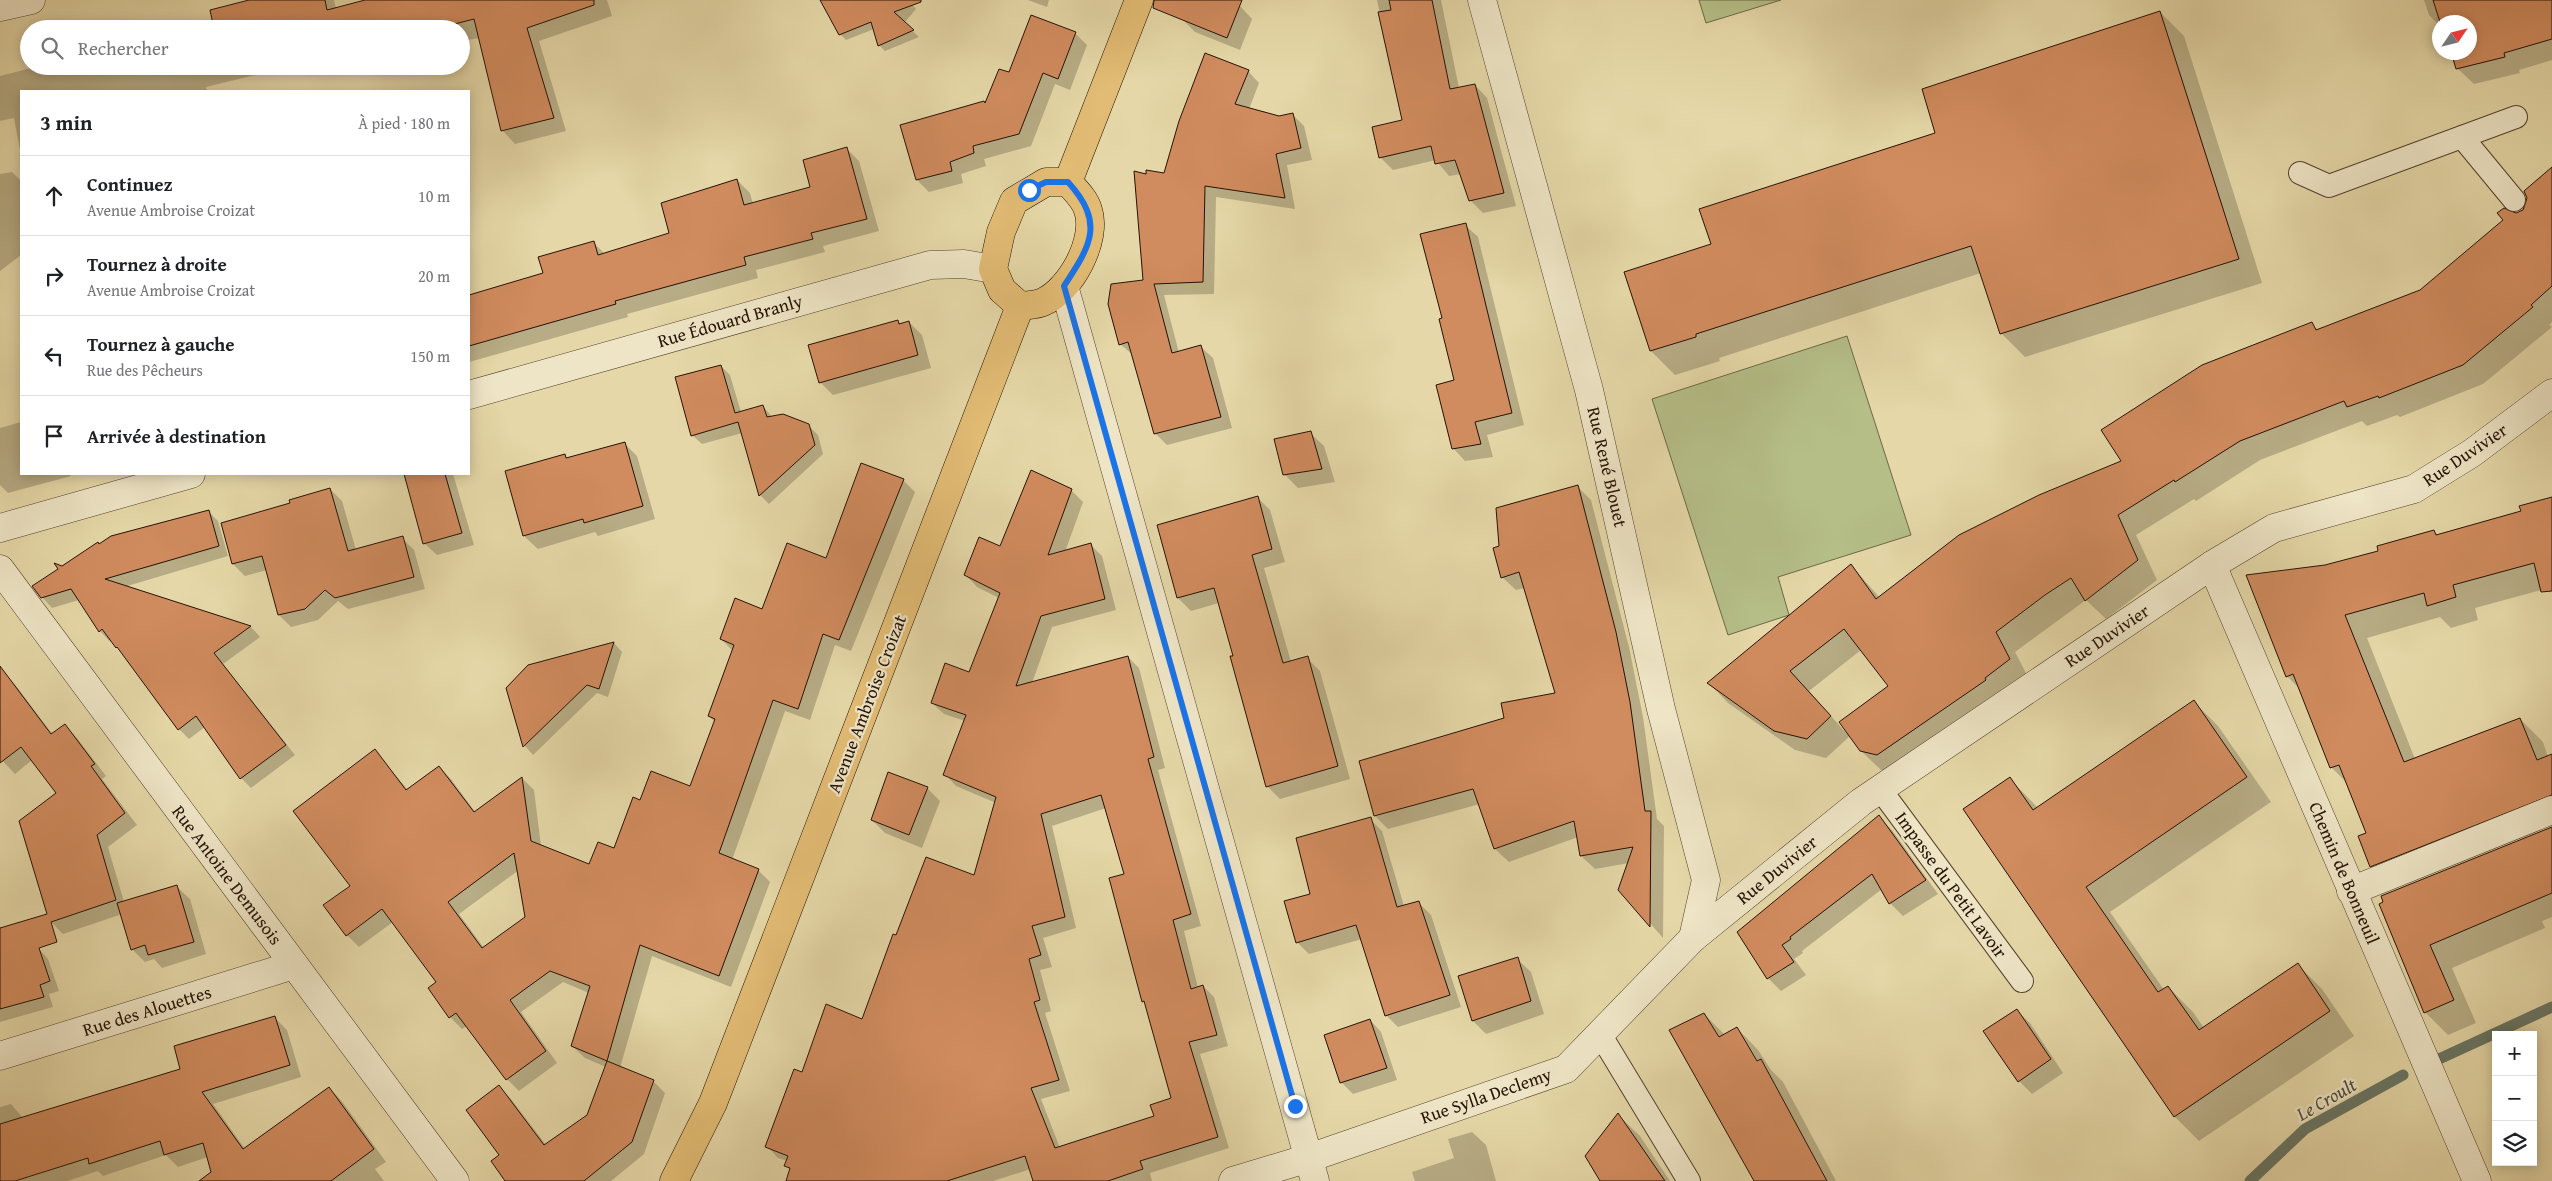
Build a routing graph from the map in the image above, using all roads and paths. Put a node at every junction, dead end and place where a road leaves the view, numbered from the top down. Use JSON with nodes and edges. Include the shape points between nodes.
{"nodes":[{"id":1,"x":31,"y":0,"type":"edge"},
{"id":2,"x":1139,"y":0,"type":"edge"},
{"id":3,"x":1482,"y":0,"type":"edge"},
{"id":4,"x":0,"y":7,"type":"edge"},
{"id":5,"x":2516,"y":118,"type":"dead end"},
{"id":6,"x":2462,"y":137,"type":"junction"},
{"id":7,"x":2300,"y":174,"type":"dead end"},
{"id":8,"x":1068,"y":182,"type":"junction"},
{"id":9,"x":2514,"y":200,"type":"dead end"},
{"id":10,"x":993,"y":269,"type":"junction"},
{"id":11,"x":1064,"y":286,"type":"junction"},
{"id":12,"x":1020,"y":306,"type":"junction"},
{"id":13,"x":2552,"y":393,"type":"edge"},
{"id":14,"x":470,"y":395,"type":"edge"},
{"id":15,"x":187,"y":475,"type":"edge"},
{"id":16,"x":0,"y":528,"type":"edge"},
{"id":17,"x":2212,"y":565,"type":"junction"},
{"id":18,"x":0,"y":569,"type":"edge"},
{"id":19,"x":1880,"y":789,"type":"junction"},
{"id":20,"x":2552,"y":810,"type":"edge"},
{"id":21,"x":2351,"y":892,"type":"junction"},
{"id":22,"x":1693,"y":938,"type":"junction"},
{"id":23,"x":294,"y":965,"type":"junction"},
{"id":24,"x":2022,"y":981,"type":"dead end"},
{"id":25,"x":1600,"y":1034,"type":"junction"},
{"id":26,"x":0,"y":1056,"type":"edge"},
{"id":27,"x":713,"y":1103,"type":"junction"},
{"id":28,"x":1312,"y":1169,"type":"edge"},
{"id":29,"x":455,"y":1181,"type":"edge"},
{"id":30,"x":674,"y":1181,"type":"edge"},
{"id":31,"x":691,"y":1181,"type":"edge"},
{"id":32,"x":1233,"y":1181,"type":"edge"},
{"id":33,"x":1689,"y":1181,"type":"edge"},
{"id":34,"x":2477,"y":1181,"type":"edge"}],
"edges":[{"from":1,"to":4,"type":"street"},
{"from":2,"to":8,"type":"main road"},
{"from":3,"to":22,"type":"street","name":"Rue René Blouet","via":[[1589,390],[1661,709],[1706,880]]},
{"from":5,"to":6,"type":"lane"},
{"from":6,"to":7,"type":"lane","via":[[2329,186]]},
{"from":6,"to":9,"type":"lane"},
{"from":8,"to":10,"type":"main road","via":[[1046,182],[1014,201],[1001,232]]},
{"from":8,"to":11,"type":"main road","via":[[1088,210],[1091,227],[1089,244]]},
{"from":10,"to":12,"type":"main road","via":[[1002,290]]},
{"from":10,"to":14,"type":"street","name":"Rue Édouard Branly","via":[[964,264],[930,265]]},
{"from":11,"to":12,"type":"main road","via":[[1043,302]]},
{"from":11,"to":28,"type":"street"},
{"from":12,"to":27,"type":"main road","name":"Avenue Ambroise Croizat"},
{"from":13,"to":17,"type":"street","name":"Rue Duvivier","via":[[2472,453],[2414,489],[2274,528]]},
{"from":15,"to":16,"type":"street"},
{"from":17,"to":19,"type":"street","name":"Rue Duvivier"},
{"from":17,"to":21,"type":"street","name":"Chemin de Bonneuil"},
{"from":18,"to":23,"type":"street","name":"Rue Antoine Demusois"},
{"from":19,"to":22,"type":"street","name":"Rue Duvivier"},
{"from":19,"to":24,"type":"lane","name":"Impasse du Petit Lavoir"},
{"from":20,"to":21,"type":"street"},
{"from":21,"to":34,"type":"street","name":"Chemin de Bonneuil"},
{"from":22,"to":25,"type":"street","name":"Rue Sylla Declemy"},
{"from":23,"to":26,"type":"street","name":"Rue des Alouettes"},
{"from":23,"to":29,"type":"street","name":"Rue Antoine Demusois"},
{"from":25,"to":28,"type":"street","name":"Rue Sylla Declemy","via":[[1566,1069]]},
{"from":25,"to":33,"type":"lane"},
{"from":27,"to":30,"type":"main road","name":"Avenue Ambroise Croizat"},
{"from":27,"to":31,"type":"main road","name":"Avenue Ambroise Croizat"},
{"from":28,"to":32,"type":"street","name":"Rue Sylla Declemy"}]}
